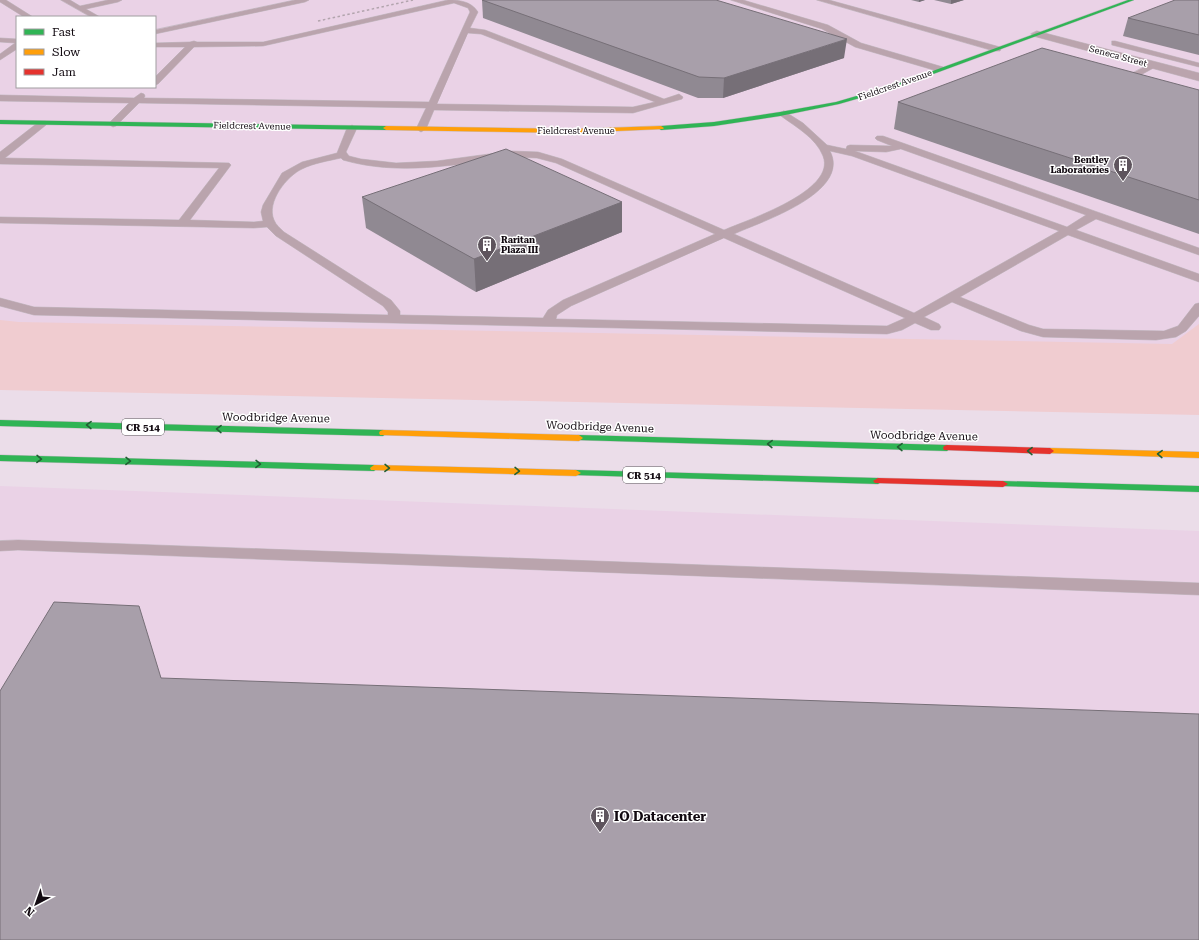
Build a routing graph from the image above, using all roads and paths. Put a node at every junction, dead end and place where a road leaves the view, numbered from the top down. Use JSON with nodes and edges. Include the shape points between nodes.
{"nodes":[{"id":1,"x":1,"y":0,"type":"edge"},
{"id":2,"x":65,"y":0,"type":"edge"},
{"id":3,"x":118,"y":0,"type":"edge"},
{"id":4,"x":305,"y":0,"type":"edge"},
{"id":5,"x":456,"y":0,"type":"edge"},
{"id":6,"x":734,"y":0,"type":"edge"},
{"id":7,"x":821,"y":0,"type":"edge"},
{"id":8,"x":1132,"y":0,"type":"edge"},
{"id":9,"x":79,"y":8,"type":"junction"},
{"id":10,"x":27,"y":16,"type":"edge"},
{"id":11,"x":94,"y":16,"type":"edge"},
{"id":12,"x":466,"y":30,"type":"junction"},
{"id":13,"x":156,"y":32,"type":"edge"},
{"id":14,"x":1037,"y":34,"type":"junction"},
{"id":15,"x":0,"y":40,"type":"edge"},
{"id":16,"x":16,"y":41,"type":"edge"},
{"id":17,"x":194,"y":43,"type":"junction"},
{"id":18,"x":1115,"y":43,"type":"dead end"},
{"id":19,"x":156,"y":45,"type":"edge"},
{"id":20,"x":16,"y":46,"type":"edge"},
{"id":21,"x":997,"y":49,"type":"junction"},
{"id":22,"x":0,"y":58,"type":"edge"},
{"id":23,"x":1199,"y":65,"type":"edge"},
{"id":24,"x":1155,"y":66,"type":"junction"},
{"id":25,"x":940,"y":70,"type":"junction"},
{"id":26,"x":1199,"y":77,"type":"edge"},
{"id":27,"x":156,"y":81,"type":"edge"},
{"id":28,"x":1150,"y":83,"type":"edge"},
{"id":29,"x":146,"y":91,"type":"dead end"},
{"id":30,"x":679,"y":97,"type":"dead end"},
{"id":31,"x":0,"y":98,"type":"edge"},
{"id":32,"x":137,"y":100,"type":"junction"},
{"id":33,"x":664,"y":102,"type":"junction"},
{"id":34,"x":432,"y":106,"type":"junction"},
{"id":35,"x":784,"y":114,"type":"junction"},
{"id":36,"x":0,"y":122,"type":"edge"},
{"id":37,"x":42,"y":123,"type":"junction"},
{"id":38,"x":113,"y":124,"type":"junction"},
{"id":39,"x":352,"y":128,"type":"junction"},
{"id":40,"x":421,"y":129,"type":"junction"},
{"id":41,"x":880,"y":138,"type":"dead end"},
{"id":42,"x":902,"y":146,"type":"junction"},
{"id":43,"x":823,"y":147,"type":"junction"},
{"id":44,"x":342,"y":155,"type":"junction"},
{"id":45,"x":0,"y":157,"type":"edge"},
{"id":46,"x":0,"y":161,"type":"edge"},
{"id":47,"x":1095,"y":215,"type":"junction"},
{"id":48,"x":0,"y":220,"type":"edge"},
{"id":49,"x":182,"y":223,"type":"junction"},
{"id":50,"x":269,"y":223,"type":"junction"},
{"id":51,"x":1068,"y":230,"type":"junction"},
{"id":52,"x":725,"y":234,"type":"junction"},
{"id":53,"x":1199,"y":252,"type":"edge"},
{"id":54,"x":1199,"y":278,"type":"edge"},
{"id":55,"x":951,"y":297,"type":"junction"},
{"id":56,"x":0,"y":302,"type":"edge"},
{"id":57,"x":1199,"y":307,"type":"edge"},
{"id":58,"x":914,"y":317,"type":"junction"},
{"id":59,"x":394,"y":319,"type":"junction"},
{"id":60,"x":548,"y":322,"type":"junction"},
{"id":61,"x":936,"y":327,"type":"dead end"},
{"id":62,"x":0,"y":423,"type":"edge"},
{"id":63,"x":1199,"y":455,"type":"edge"},
{"id":64,"x":0,"y":458,"type":"edge"},
{"id":65,"x":1199,"y":489,"type":"edge"},
{"id":66,"x":0,"y":546,"type":"edge"},
{"id":67,"x":1199,"y":589,"type":"edge"}],
"edges":[{"from":1,"to":10,"type":"lane"},
{"from":2,"to":9,"type":"lane"},
{"from":3,"to":9,"type":"lane"},
{"from":4,"to":13,"type":"lane"},
{"from":5,"to":12,"type":"lane","via":[[474,11]]},
{"from":5,"to":17,"type":"lane","via":[[269,43]]},
{"from":6,"to":25,"type":"lane","via":[[825,27],[858,45]]},
{"from":7,"to":21,"type":"lane"},
{"from":8,"to":14,"type":"main road","name":"Fieldcrest Avenue"},
{"from":9,"to":11,"type":"lane"},
{"from":12,"to":33,"type":"lane","via":[[482,32]]},
{"from":12,"to":34,"type":"lane"},
{"from":14,"to":21,"type":"main road","name":"Fieldcrest Avenue"},
{"from":14,"to":24,"type":"street","name":"Seneca Street"},
{"from":15,"to":16,"type":"lane"},
{"from":17,"to":19,"type":"lane"},
{"from":17,"to":27,"type":"lane"},
{"from":18,"to":23,"type":"lane"},
{"from":20,"to":22,"type":"lane"},
{"from":21,"to":25,"type":"main road","name":"Fieldcrest Avenue"},
{"from":24,"to":26,"type":"street","name":"Seneca Street"},
{"from":24,"to":28,"type":"lane","via":[[1129,77]]},
{"from":25,"to":35,"type":"main road","name":"Fieldcrest Avenue","via":[[862,97]]},
{"from":29,"to":32,"type":"lane"},
{"from":30,"to":33,"type":"lane"},
{"from":31,"to":32,"type":"lane"},
{"from":32,"to":34,"type":"lane"},
{"from":32,"to":38,"type":"lane"},
{"from":33,"to":34,"type":"lane","via":[[625,110]]},
{"from":34,"to":40,"type":"lane"},
{"from":35,"to":40,"type":"main road","name":"Fieldcrest Avenue","via":[[706,124],[613,131]]},
{"from":35,"to":43,"type":"lane","via":[[805,128]]},
{"from":36,"to":37,"type":"main road","name":"Fieldcrest Avenue"},
{"from":37,"to":38,"type":"main road","name":"Fieldcrest Avenue"},
{"from":37,"to":45,"type":"lane"},
{"from":38,"to":39,"type":"main road","name":"Fieldcrest Avenue"},
{"from":39,"to":40,"type":"main road","name":"Fieldcrest Avenue"},
{"from":39,"to":44,"type":"lane","via":[[341,149]]},
{"from":41,"to":42,"type":"lane"},
{"from":42,"to":43,"type":"lane","via":[[891,149]]},
{"from":42,"to":47,"type":"lane"},
{"from":43,"to":51,"type":"lane","via":[[855,154]]},
{"from":43,"to":52,"type":"lane","via":[[830,166],[827,176],[820,185],[793,204]]},
{"from":44,"to":50,"type":"lane","via":[[299,166],[286,175],[267,205]]},
{"from":44,"to":52,"type":"lane","via":[[360,162],[396,166],[442,164],[512,154],[546,157]]},
{"from":46,"to":49,"type":"lane","via":[[226,165]]},
{"from":47,"to":51,"type":"lane"},
{"from":47,"to":53,"type":"lane"},
{"from":48,"to":49,"type":"lane"},
{"from":49,"to":50,"type":"lane"},
{"from":50,"to":59,"type":"lane","via":[[280,234],[387,302],[394,311]]},
{"from":51,"to":54,"type":"lane"},
{"from":51,"to":55,"type":"lane"},
{"from":52,"to":58,"type":"lane"},
{"from":52,"to":60,"type":"lane","via":[[567,303],[552,313]]},
{"from":55,"to":57,"type":"lane","via":[[1033,331],[1053,334],[1173,334],[1183,328]]},
{"from":55,"to":58,"type":"lane"},
{"from":56,"to":59,"type":"lane","via":[[34,311]]},
{"from":58,"to":60,"type":"lane","via":[[898,327],[887,330]]},
{"from":58,"to":61,"type":"lane"},
{"from":59,"to":60,"type":"lane"},
{"from":63,"to":62,"type":"main road","name":"Woodbridge Avenue","number":"CR 514","one_way":true},
{"from":64,"to":65,"type":"main road","number":"CR 514","one_way":true},
{"from":66,"to":67,"type":"lane","via":[[34,545]]}]}
